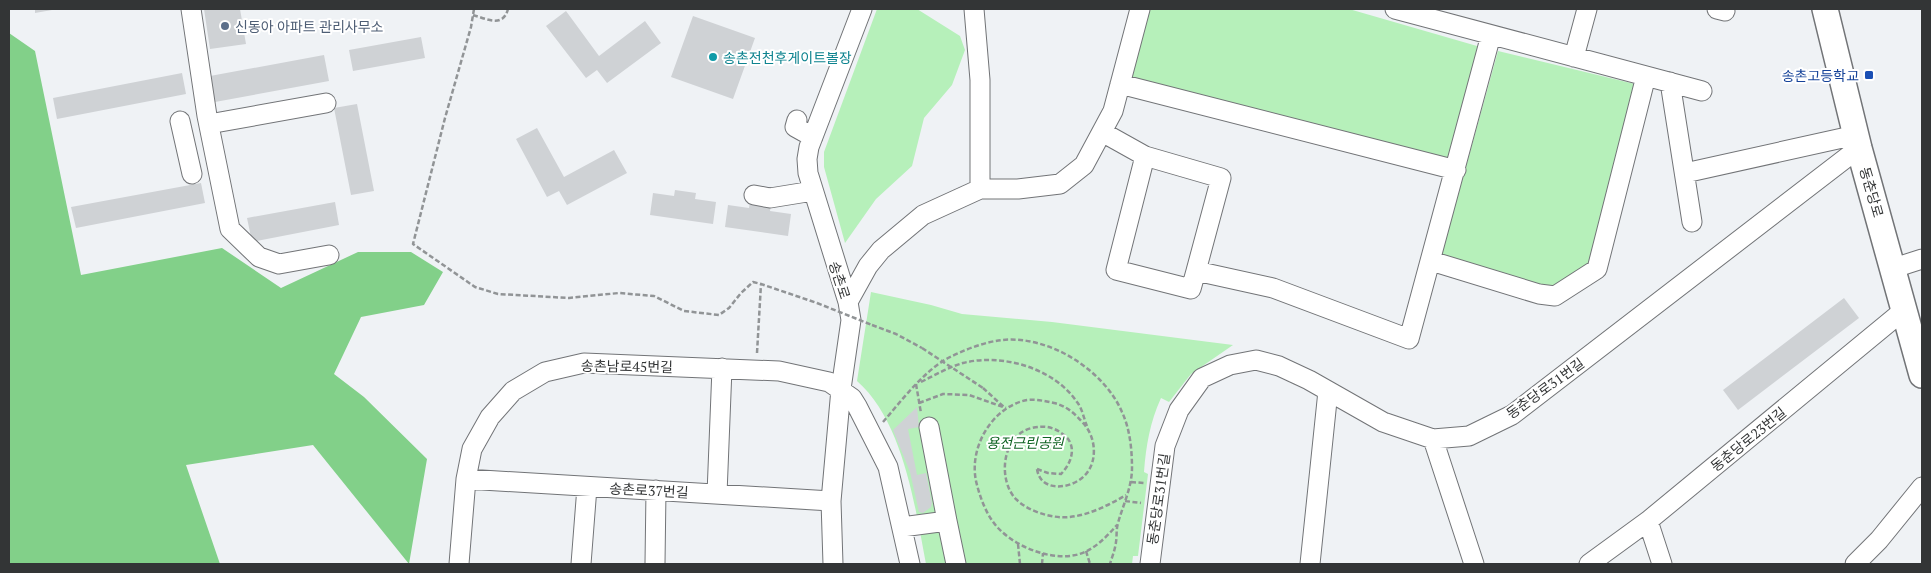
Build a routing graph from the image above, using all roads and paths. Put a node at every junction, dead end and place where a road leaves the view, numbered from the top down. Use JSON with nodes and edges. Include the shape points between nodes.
{"nodes":[{"id":1,"x":191,"y":9,"type":"edge"},
{"id":2,"x":474,"y":9,"type":"edge"},
{"id":3,"x":508,"y":9,"type":"edge"},
{"id":4,"x":862,"y":9,"type":"edge"},
{"id":5,"x":1140,"y":9,"type":"edge"},
{"id":6,"x":1395,"y":9,"type":"edge"},
{"id":7,"x":1587,"y":9,"type":"edge"},
{"id":8,"x":1825,"y":9,"type":"edge"},
{"id":9,"x":970,"y":11,"type":"edge"},
{"id":10,"x":474,"y":15,"type":"junction"},
{"id":11,"x":1460,"y":17,"type":"edge"},
{"id":12,"x":1491,"y":35,"type":"junction"},
{"id":13,"x":1574,"y":57,"type":"junction"},
{"id":14,"x":1646,"y":76,"type":"junction"},
{"id":15,"x":1670,"y":82,"type":"junction"},
{"id":16,"x":1120,"y":84,"type":"junction"},
{"id":17,"x":1702,"y":91,"type":"dead end"},
{"id":18,"x":326,"y":104,"type":"dead end"},
{"id":19,"x":797,"y":120,"type":"dead end"},
{"id":20,"x":174,"y":122,"type":"dead end"},
{"id":21,"x":209,"y":124,"type":"junction"},
{"id":22,"x":1102,"y":132,"type":"junction"},
{"id":23,"x":813,"y":137,"type":"junction"},
{"id":24,"x":1858,"y":142,"type":"junction"},
{"id":25,"x":1145,"y":156,"type":"junction"},
{"id":26,"x":1456,"y":170,"type":"junction"},
{"id":27,"x":1685,"y":173,"type":"junction"},
{"id":28,"x":186,"y":174,"type":"dead end"},
{"id":29,"x":980,"y":189,"type":"junction"},
{"id":30,"x":813,"y":191,"type":"junction"},
{"id":31,"x":754,"y":196,"type":"dead end"},
{"id":32,"x":1692,"y":222,"type":"dead end"},
{"id":33,"x":329,"y":255,"type":"dead end"},
{"id":34,"x":1922,"y":259,"type":"edge"},
{"id":35,"x":1430,"y":261,"type":"junction"},
{"id":36,"x":1894,"y":268,"type":"junction"},
{"id":37,"x":1196,"y":271,"type":"junction"},
{"id":38,"x":761,"y":284,"type":"junction"},
{"id":39,"x":848,"y":302,"type":"junction"},
{"id":40,"x":1904,"y":310,"type":"junction"},
{"id":41,"x":757,"y":353,"type":"dead end"},
{"id":42,"x":722,"y":368,"type":"junction"},
{"id":43,"x":1922,"y":374,"type":"edge"},
{"id":44,"x":916,"y":384,"type":"junction"},
{"id":45,"x":841,"y":389,"type":"junction"},
{"id":46,"x":1328,"y":391,"type":"junction"},
{"id":47,"x":919,"y":403,"type":"junction"},
{"id":48,"x":1006,"y":408,"type":"junction"},
{"id":49,"x":883,"y":422,"type":"dead end"},
{"id":50,"x":925,"y":424,"type":"joint"},
{"id":51,"x":1089,"y":430,"type":"junction"},
{"id":52,"x":1433,"y":439,"type":"junction"},
{"id":53,"x":466,"y":479,"type":"junction"},
{"id":54,"x":1130,"y":482,"type":"junction"},
{"id":55,"x":1150,"y":484,"type":"dead end"},
{"id":56,"x":587,"y":486,"type":"junction"},
{"id":57,"x":1922,"y":487,"type":"edge"},
{"id":58,"x":656,"y":490,"type":"junction"},
{"id":59,"x":717,"y":494,"type":"junction"},
{"id":60,"x":1127,"y":495,"type":"junction"},
{"id":61,"x":831,"y":501,"type":"junction"},
{"id":62,"x":1125,"y":501,"type":"junction"},
{"id":63,"x":1146,"y":504,"type":"dead end"},
{"id":64,"x":1648,"y":520,"type":"junction"},
{"id":65,"x":947,"y":521,"type":"junction"},
{"id":66,"x":1117,"y":526,"type":"junction"},
{"id":67,"x":902,"y":528,"type":"junction"},
{"id":68,"x":1018,"y":544,"type":"junction"},
{"id":69,"x":1086,"y":551,"type":"junction"},
{"id":70,"x":1043,"y":553,"type":"junction"},
{"id":71,"x":459,"y":564,"type":"edge"},
{"id":72,"x":581,"y":564,"type":"edge"},
{"id":73,"x":655,"y":564,"type":"edge"},
{"id":74,"x":833,"y":564,"type":"edge"},
{"id":75,"x":910,"y":564,"type":"edge"},
{"id":76,"x":956,"y":564,"type":"edge"},
{"id":77,"x":1020,"y":564,"type":"edge"},
{"id":78,"x":1042,"y":564,"type":"edge"},
{"id":79,"x":1090,"y":564,"type":"edge"},
{"id":80,"x":1110,"y":564,"type":"edge"},
{"id":81,"x":1150,"y":564,"type":"edge"},
{"id":82,"x":1310,"y":564,"type":"edge"},
{"id":83,"x":1474,"y":564,"type":"edge"},
{"id":84,"x":1589,"y":564,"type":"edge"},
{"id":85,"x":1662,"y":564,"type":"edge"},
{"id":86,"x":1855,"y":564,"type":"edge"}],
"edges":[{"from":1,"to":21,"type":"street"},
{"from":2,"to":10,"type":"path"},
{"from":3,"to":10,"type":"path","via":[[502,20]]},
{"from":4,"to":23,"type":"street","name":"송촌로"},
{"from":5,"to":16,"type":"street"},
{"from":6,"to":11,"type":"street"},
{"from":7,"to":13,"type":"street"},
{"from":8,"to":24,"type":"main road","name":"동춘당로"},
{"from":9,"to":29,"type":"street","via":[[980,80]]},
{"from":10,"to":38,"type":"path","via":[[413,244],[474,287],[498,294],[569,298],[620,293],[654,296],[684,311],[719,315],[753,282]]},
{"from":11,"to":12,"type":"street"},
{"from":12,"to":13,"type":"street"},
{"from":12,"to":26,"type":"street"},
{"from":13,"to":14,"type":"street"},
{"from":14,"to":15,"type":"street"},
{"from":14,"to":35,"type":"street","via":[[1597,269],[1555,296]]},
{"from":15,"to":17,"type":"street"},
{"from":15,"to":27,"type":"street"},
{"from":16,"to":22,"type":"street","via":[[1113,111]]},
{"from":16,"to":26,"type":"street"},
{"from":18,"to":21,"type":"street"},
{"from":19,"to":23,"type":"street","via":[[795,127]]},
{"from":20,"to":28,"type":"street"},
{"from":21,"to":33,"type":"street","via":[[230,229],[259,258],[279,264]]},
{"from":22,"to":25,"type":"street"},
{"from":22,"to":29,"type":"street","via":[[1084,165],[1060,184]]},
{"from":23,"to":30,"type":"street","name":"송촌로","via":[[807,159]]},
{"from":24,"to":27,"type":"street"},
{"from":24,"to":36,"type":"main road","name":"동춘당로"},
{"from":24,"to":52,"type":"street","name":"동춘당로31번길","via":[[1512,415],[1469,436]]},
{"from":25,"to":37,"type":"street","via":[[1222,178]]},
{"from":25,"to":37,"type":"street","via":[[1116,270],[1191,289]]},
{"from":26,"to":35,"type":"street"},
{"from":27,"to":32,"type":"street"},
{"from":29,"to":39,"type":"street","via":[[923,215],[895,236],[868,266]]},
{"from":30,"to":31,"type":"street","via":[[770,198]]},
{"from":30,"to":39,"type":"street","name":"송촌로"},
{"from":34,"to":36,"type":"street"},
{"from":35,"to":37,"type":"street","via":[[1409,339],[1273,288]]},
{"from":36,"to":40,"type":"main road","name":"동춘당로"},
{"from":38,"to":41,"type":"path"},
{"from":38,"to":48,"type":"path","bridge":true,"via":[[896,334],[983,388]]},
{"from":39,"to":45,"type":"street","name":"송촌로","via":[[851,320]]},
{"from":40,"to":43,"type":"main road","name":"동춘당로"},
{"from":40,"to":64,"type":"street","name":"동춘당로23번길"},
{"from":42,"to":45,"type":"street","name":"송촌남로45번길","via":[[779,371],[828,382]]},
{"from":42,"to":53,"type":"street","name":"송촌남로45번길","via":[[584,363],[544,372],[513,391],[490,417],[472,449]]},
{"from":42,"to":59,"type":"street"},
{"from":44,"to":47,"type":"path"},
{"from":44,"to":49,"type":"path"},
{"from":44,"to":51,"type":"path","via":[[963,363],[985,360],[1011,362],[1033,368],[1055,380],[1077,402]]},
{"from":44,"to":54,"type":"path","via":[[947,359],[972,347],[1002,340],[1048,347],[1072,358],[1098,378],[1114,396],[1128,428]]},
{"from":45,"to":61,"type":"street","name":"송촌로"},
{"from":45,"to":67,"type":"street","via":[[857,406],[888,467]]},
{"from":46,"to":52,"type":"street","name":"동춘당로31번길","via":[[1383,422]]},
{"from":46,"to":81,"type":"street","name":"동춘당로31번길","via":[[1279,366],[1256,360],[1230,365],[1202,378],[1179,410],[1166,446]]},
{"from":46,"to":82,"type":"street"},
{"from":47,"to":48,"type":"path","via":[[943,394],[969,395]]},
{"from":47,"to":50,"type":"path"},
{"from":48,"to":51,"type":"path","via":[[1027,400],[1060,404],[1072,411]]},
{"from":48,"to":68,"type":"path","via":[[990,422],[980,442],[975,462],[976,481],[987,512],[998,528]]},
{"from":50,"to":65,"type":"street"},
{"from":51,"to":60,"type":"path","via":[[1094,455],[1091,465],[1082,478],[1070,485],[1055,486],[1042,482],[1036,469],[1062,474],[1070,465],[1073,451],[1068,438],[1056,429],[1043,426],[1027,429],[1015,438],[1004,464],[1014,496],[1038,512],[1053,517],[1070,517],[1088,513]]},
{"from":52,"to":83,"type":"street"},
{"from":53,"to":56,"type":"street","name":"송촌로37번길"},
{"from":53,"to":71,"type":"street","name":"송촌남로45번길"},
{"from":54,"to":55,"type":"path"},
{"from":54,"to":60,"type":"path"},
{"from":56,"to":58,"type":"street","name":"송촌로37번길"},
{"from":56,"to":72,"type":"street"},
{"from":57,"to":86,"type":"street"},
{"from":58,"to":59,"type":"street","name":"송촌로37번길"},
{"from":58,"to":73,"type":"street"},
{"from":59,"to":61,"type":"street","name":"송촌로37번길"},
{"from":60,"to":62,"type":"path"},
{"from":61,"to":74,"type":"street","name":"송촌로"},
{"from":62,"to":63,"type":"path"},
{"from":62,"to":66,"type":"path"},
{"from":64,"to":84,"type":"street","name":"동춘당로23번길"},
{"from":64,"to":85,"type":"street"},
{"from":65,"to":67,"type":"street"},
{"from":65,"to":76,"type":"street"},
{"from":66,"to":69,"type":"path"},
{"from":66,"to":80,"type":"path"},
{"from":67,"to":75,"type":"street"},
{"from":68,"to":70,"type":"path"},
{"from":68,"to":77,"type":"path"},
{"from":69,"to":70,"type":"path","via":[[1071,556]]},
{"from":69,"to":79,"type":"path"},
{"from":70,"to":78,"type":"path"}]}
